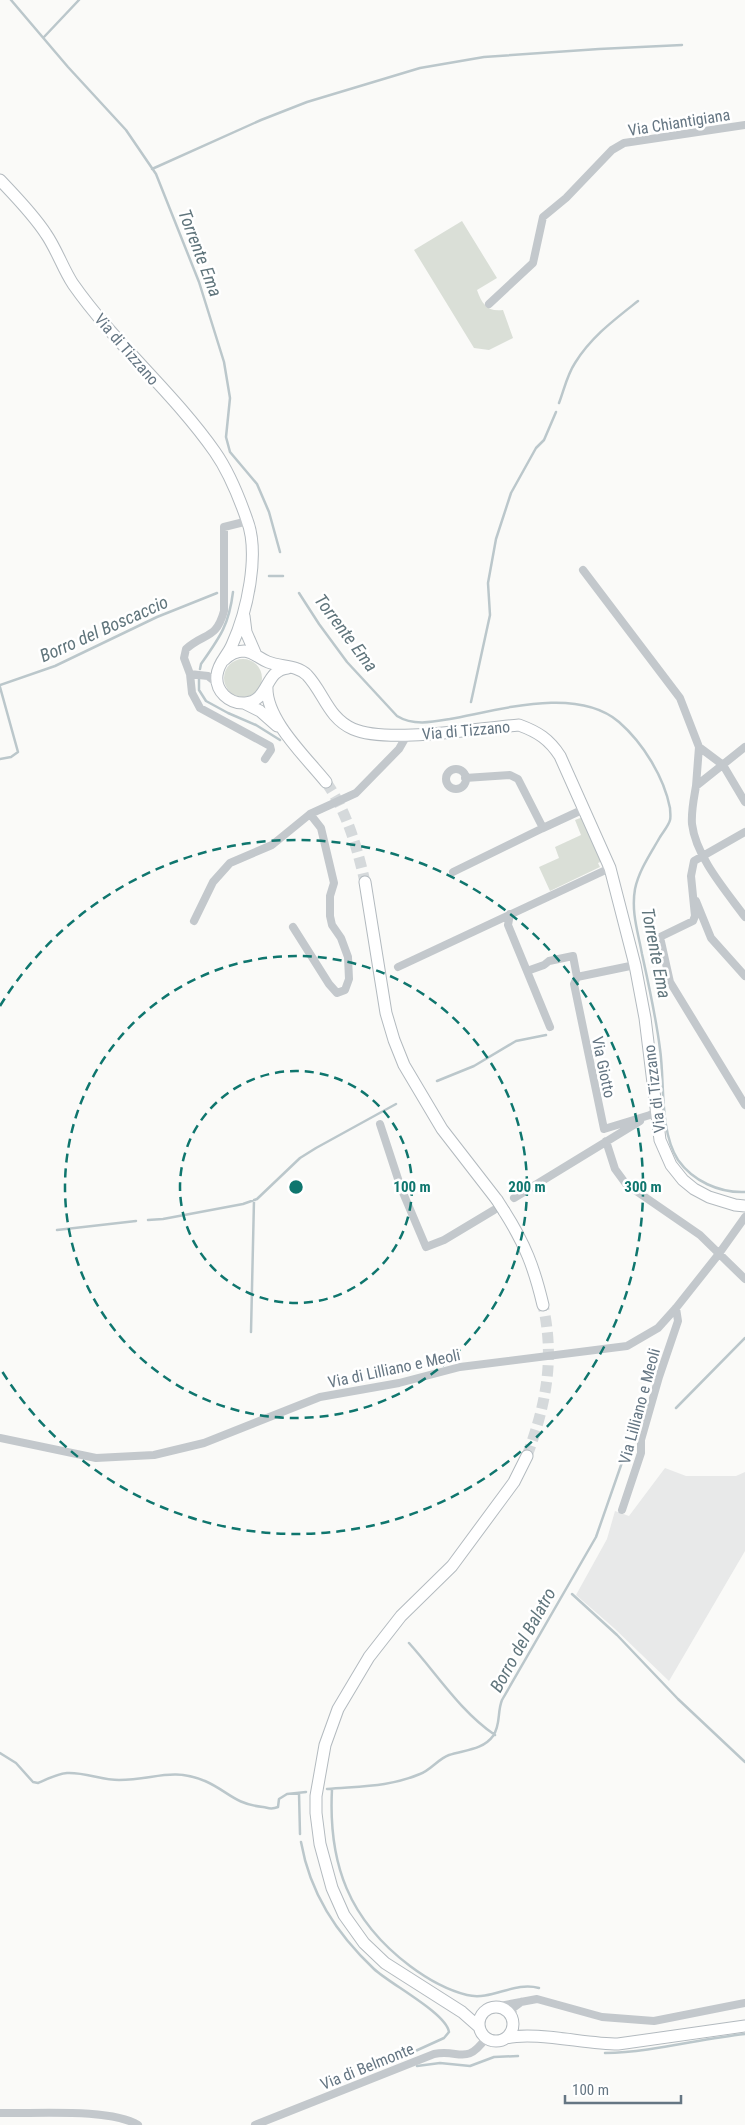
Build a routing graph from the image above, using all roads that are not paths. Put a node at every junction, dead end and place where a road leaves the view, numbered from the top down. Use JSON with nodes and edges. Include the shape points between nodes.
{"nodes":[{"id":1,"x":745,"y":125,"type":"edge"},
{"id":2,"x":0,"y":180,"type":"edge"},
{"id":3,"x":489,"y":304,"type":"dead end"},
{"id":4,"x":248,"y":521,"type":"junction"},
{"id":5,"x":583,"y":570,"type":"dead end"},
{"id":6,"x":245,"y":603,"type":"junction"},
{"id":7,"x":258,"y":657,"type":"junction"},
{"id":8,"x":221,"y":664,"type":"junction"},
{"id":9,"x":295,"y":669,"type":"junction"},
{"id":10,"x":190,"y":674,"type":"junction"},
{"id":11,"x":202,"y":675,"type":"junction"},
{"id":12,"x":217,"y":683,"type":"junction"},
{"id":13,"x":268,"y":684,"type":"junction"},
{"id":14,"x":244,"y":703,"type":"junction"},
{"id":15,"x":286,"y":733,"type":"junction"},
{"id":16,"x":407,"y":735,"type":"junction"},
{"id":17,"x":699,"y":747,"type":"junction"},
{"id":18,"x":745,"y":747,"type":"edge"},
{"id":19,"x":265,"y":760,"type":"dead end"},
{"id":20,"x":722,"y":765,"type":"junction"},
{"id":21,"x":465,"y":778,"type":"dead end"},
{"id":22,"x":326,"y":782,"type":"tunnel mouth"},
{"id":23,"x":696,"y":786,"type":"junction"},
{"id":24,"x":745,"y":802,"type":"edge"},
{"id":25,"x":584,"y":809,"type":"junction"},
{"id":26,"x":310,"y":814,"type":"junction"},
{"id":27,"x":543,"y":828,"type":"junction"},
{"id":28,"x":745,"y":832,"type":"edge"},
{"id":29,"x":703,"y":857,"type":"junction"},
{"id":30,"x":610,"y":868,"type":"junction"},
{"id":31,"x":453,"y":872,"type":"dead end"},
{"id":32,"x":366,"y":882,"type":"tunnel mouth"},
{"id":33,"x":692,"y":892,"type":"junction"},
{"id":34,"x":510,"y":914,"type":"junction"},
{"id":35,"x":745,"y":917,"type":"edge"},
{"id":36,"x":500,"y":919,"type":"junction"},
{"id":37,"x":194,"y":921,"type":"dead end"},
{"id":38,"x":508,"y":925,"type":"junction"},
{"id":39,"x":293,"y":927,"type":"dead end"},
{"id":40,"x":635,"y":965,"type":"junction"},
{"id":41,"x":398,"y":967,"type":"dead end"},
{"id":42,"x":527,"y":971,"type":"junction"},
{"id":43,"x":745,"y":976,"type":"edge"},
{"id":44,"x":577,"y":977,"type":"junction"},
{"id":45,"x":550,"y":1027,"type":"dead end"},
{"id":46,"x":745,"y":1105,"type":"edge"},
{"id":47,"x":653,"y":1113,"type":"junction"},
{"id":48,"x":380,"y":1124,"type":"dead end"},
{"id":49,"x":606,"y":1141,"type":"junction"},
{"id":50,"x":514,"y":1198,"type":"dead end"},
{"id":51,"x":745,"y":1206,"type":"edge"},
{"id":52,"x":498,"y":1207,"type":"junction"},
{"id":53,"x":745,"y":1217,"type":"edge"},
{"id":54,"x":718,"y":1255,"type":"junction"},
{"id":55,"x":745,"y":1279,"type":"edge"},
{"id":56,"x":543,"y":1305,"type":"tunnel mouth"},
{"id":57,"x":676,"y":1308,"type":"junction"},
{"id":58,"x":0,"y":1438,"type":"edge"},
{"id":59,"x":527,"y":1456,"type":"tunnel mouth"},
{"id":60,"x":622,"y":1510,"type":"dead end"},
{"id":61,"x":528,"y":2000,"type":"junction"},
{"id":62,"x":448,"y":2003,"type":"junction"},
{"id":63,"x":745,"y":2003,"type":"edge"},
{"id":64,"x":490,"y":2009,"type":"junction"},
{"id":65,"x":512,"y":2020,"type":"junction"},
{"id":66,"x":745,"y":2026,"type":"edge"},
{"id":67,"x":480,"y":2027,"type":"junction"},
{"id":68,"x":533,"y":2036,"type":"junction"},
{"id":69,"x":486,"y":2038,"type":"junction"},
{"id":70,"x":506,"y":2038,"type":"junction"},
{"id":71,"x":0,"y":2113,"type":"edge"},
{"id":72,"x":138,"y":2125,"type":"edge"},
{"id":73,"x":255,"y":2125,"type":"edge"}],
"edges":[{"from":1,"to":3,"type":"street","name":"Via Chiantigiana","via":[[624,144],[612,150],[566,198],[543,216],[533,263]]},
{"from":2,"to":4,"type":"main road","name":"Via di Tizzano","via":[[27,208],[73,283],[114,336],[215,452]]},
{"from":4,"to":6,"type":"main road","name":"Via di Tizzano","via":[[253,544]]},
{"from":4,"to":10,"type":"street","via":[[224,527],[224,611],[216,631],[186,649],[184,658]]},
{"from":5,"to":17,"type":"street","via":[[680,698]]},
{"from":6,"to":7,"type":"main road","name":"Via di Tizzano","via":[[246,632]]},
{"from":6,"to":8,"type":"main road","name":"Via di Tizzano","via":[[232,646]]},
{"from":7,"to":8,"type":"main road","name":"Via di Tizzano","via":[[241,651]]},
{"from":7,"to":9,"type":"main road","name":"Via di Tizzano"},
{"from":7,"to":13,"type":"main road","name":"Via di Tizzano","via":[[268,671]]},
{"from":8,"to":11,"type":"street","name":"Via di Tizzano","via":[[214,672]]},
{"from":8,"to":12,"type":"main road","name":"Via di Tizzano"},
{"from":9,"to":13,"type":"main road","via":[[282,668],[273,674]]},
{"from":9,"to":16,"type":"main road","name":"Via di Tizzano","via":[[306,675],[338,720],[352,729]]},
{"from":10,"to":11,"type":"street","name":"Via di Tizzano"},
{"from":10,"to":19,"type":"street","via":[[192,692],[200,708],[270,746]]},
{"from":11,"to":12,"type":"street","name":"Via di Tizzano"},
{"from":12,"to":14,"type":"main road","name":"Via di Tizzano","via":[[228,699]]},
{"from":13,"to":14,"type":"main road","via":[[257,699]]},
{"from":13,"to":15,"type":"main road","name":"Via di Tizzano","via":[[267,696],[272,710]]},
{"from":14,"to":15,"type":"main road","name":"Via di Tizzano","via":[[260,711]]},
{"from":15,"to":22,"type":"main road"},
{"from":16,"to":25,"type":"main road","name":"Via di Tizzano","via":[[519,725],[535,730],[560,756]]},
{"from":16,"to":26,"type":"street","via":[[399,749],[356,793]]},
{"from":17,"to":20,"type":"street"},
{"from":17,"to":23,"type":"street"},
{"from":18,"to":20,"type":"street"},
{"from":20,"to":23,"type":"street"},
{"from":20,"to":24,"type":"street"},
{"from":21,"to":27,"type":"street","via":[[510,775],[518,779]]},
{"from":23,"to":29,"type":"street","via":[[692,824]]},
{"from":25,"to":27,"type":"street"},
{"from":25,"to":30,"type":"main road","name":"Via di Tizzano"},
{"from":26,"to":37,"type":"street","via":[[272,845],[230,863],[213,882]]},
{"from":26,"to":39,"type":"street","via":[[321,828],[334,883],[330,916],[348,957],[349,979],[345,990],[337,993],[329,984]]},
{"from":27,"to":31,"type":"street"},
{"from":28,"to":29,"type":"street"},
{"from":29,"to":33,"type":"street","via":[[694,862]]},
{"from":29,"to":35,"type":"street"},
{"from":30,"to":34,"type":"street"},
{"from":30,"to":40,"type":"main road","name":"Via di Tizzano"},
{"from":32,"to":52,"type":"main road","via":[[380,982],[397,1048],[442,1129]]},
{"from":33,"to":43,"type":"street","via":[[711,938]]},
{"from":33,"to":46,"type":"street","via":[[693,921],[660,937],[670,982]]},
{"from":34,"to":36,"type":"street"},
{"from":34,"to":38,"type":"street"},
{"from":36,"to":38,"type":"street"},
{"from":36,"to":41,"type":"street"},
{"from":38,"to":42,"type":"street"},
{"from":40,"to":44,"type":"street"},
{"from":40,"to":47,"type":"main road","name":"Via di Tizzano","via":[[645,1018]]},
{"from":42,"to":44,"type":"street","name":"Via Giotto","via":[[549,961],[573,956]]},
{"from":42,"to":45,"type":"street"},
{"from":44,"to":47,"type":"street","name":"Via Giotto","via":[[574,984],[604,1129]]},
{"from":47,"to":49,"type":"street"},
{"from":47,"to":51,"type":"main road","name":"Via di Tizzano","via":[[671,1165],[683,1180],[709,1197]]},
{"from":48,"to":52,"type":"street","via":[[401,1188],[426,1247],[444,1240]]},
{"from":49,"to":50,"type":"street"},
{"from":49,"to":54,"type":"street","via":[[615,1169],[626,1184],[700,1236]]},
{"from":52,"to":56,"type":"main road","via":[[521,1237],[535,1271]]},
{"from":53,"to":54,"type":"street","name":"Via di Lilliano e Meoli"},
{"from":54,"to":55,"type":"street"},
{"from":54,"to":57,"type":"street","name":"Via di Lilliano e Meoli"},
{"from":57,"to":58,"type":"street","name":"Via di Lilliano e Meoli","via":[[658,1328],[627,1346],[460,1367],[399,1383],[320,1397],[204,1443],[154,1455],[96,1458]]},
{"from":57,"to":60,"type":"street","name":"Via Lilliano e Meoli","via":[[678,1321]]},
{"from":59,"to":62,"type":"main road","via":[[514,1482],[452,1566],[401,1616],[369,1658],[338,1709],[318,1775],[316,1813],[320,1844],[332,1888],[344,1915],[364,1943],[385,1963]]},
{"from":61,"to":63,"type":"street","via":[[548,2001],[602,2016],[654,2021]]},
{"from":61,"to":64,"type":"street"},
{"from":61,"to":65,"type":"street","via":[[515,2006]]},
{"from":62,"to":64,"type":"main road","via":[[472,2011]]},
{"from":62,"to":67,"type":"main road"},
{"from":64,"to":65,"type":"main road","via":[[507,2011]]},
{"from":64,"to":67,"type":"main road","via":[[480,2018]]},
{"from":65,"to":68,"type":"main road","via":[[522,2031]]},
{"from":65,"to":70,"type":"main road","via":[[512,2029]]},
{"from":66,"to":68,"type":"main road","via":[[618,2044]]},
{"from":67,"to":69,"type":"main road"},
{"from":68,"to":70,"type":"main road"},
{"from":69,"to":70,"type":"main road","via":[[498,2041]]},
{"from":69,"to":73,"type":"street","name":"Via di Belmonte","via":[[470,2054],[434,2054]]},
{"from":71,"to":72,"type":"street","via":[[104,2115]]}]}
